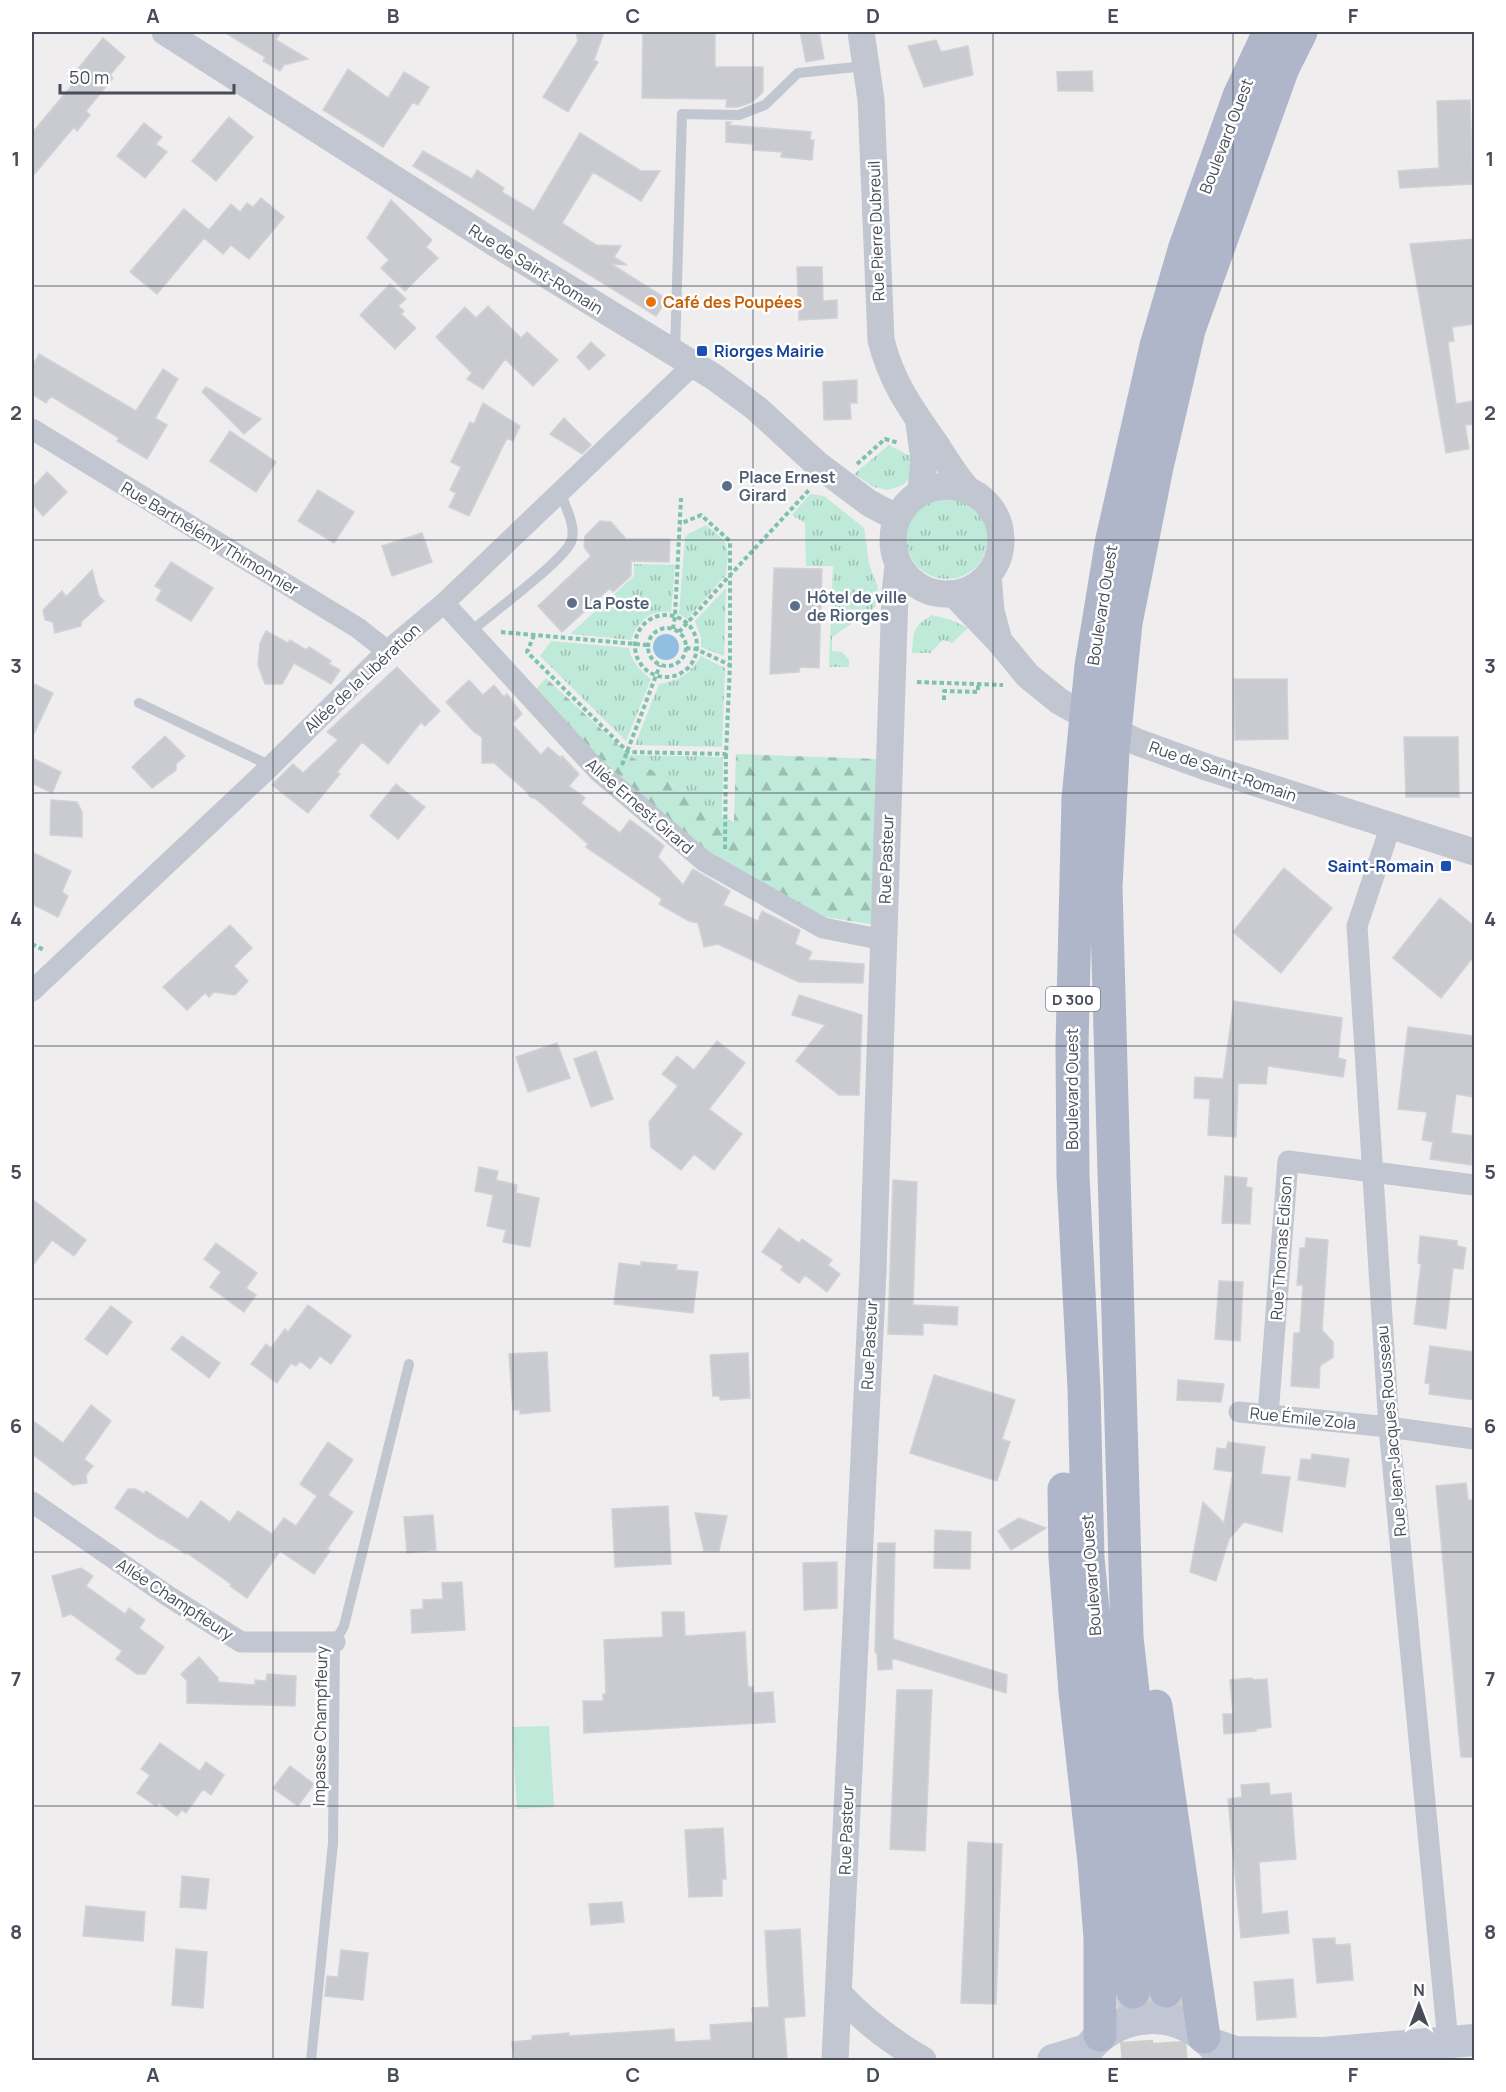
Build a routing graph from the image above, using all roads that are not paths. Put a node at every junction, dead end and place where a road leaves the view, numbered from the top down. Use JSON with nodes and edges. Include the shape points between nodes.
{"nodes":[{"id":1,"x":165,"y":32,"type":"edge"},
{"id":2,"x":861,"y":32,"type":"edge"},
{"id":3,"x":1269,"y":32,"type":"edge"},
{"id":4,"x":1301,"y":32,"type":"edge"},
{"id":5,"x":867,"y":66,"type":"junction"},
{"id":6,"x":684,"y":360,"type":"junction"},
{"id":7,"x":919,"y":423,"type":"junction"},
{"id":8,"x":32,"y":430,"type":"edge"},
{"id":9,"x":969,"y":491,"type":"junction"},
{"id":10,"x":560,"y":492,"type":"junction"},
{"id":11,"x":921,"y":492,"type":"junction"},
{"id":12,"x":897,"y":518,"type":"junction"},
{"id":13,"x":898,"y":565,"type":"junction"},
{"id":14,"x":988,"y":575,"type":"junction"},
{"id":15,"x":943,"y":593,"type":"junction"},
{"id":16,"x":444,"y":603,"type":"junction"},
{"id":17,"x":894,"y":629,"type":"junction"},
{"id":18,"x":470,"y":632,"type":"junction"},
{"id":19,"x":999,"y":641,"type":"junction"},
{"id":20,"x":387,"y":651,"type":"junction"},
{"id":21,"x":139,"y":703,"type":"dead end"},
{"id":22,"x":271,"y":766,"type":"junction"},
{"id":23,"x":1391,"y":825,"type":"junction"},
{"id":24,"x":1474,"y":852,"type":"edge"},
{"id":25,"x":884,"y":940,"type":"junction"},
{"id":26,"x":32,"y":991,"type":"edge"},
{"id":27,"x":1372,"y":1170,"type":"junction"},
{"id":28,"x":1073,"y":1176,"type":"junction"},
{"id":29,"x":1474,"y":1185,"type":"edge"},
{"id":30,"x":409,"y":1364,"type":"dead end"},
{"id":31,"x":1239,"y":1412,"type":"dead end"},
{"id":32,"x":1268,"y":1414,"type":"junction"},
{"id":33,"x":1389,"y":1427,"type":"junction"},
{"id":34,"x":1474,"y":1439,"type":"edge"},
{"id":35,"x":1123,"y":1489,"type":"junction"},
{"id":36,"x":32,"y":1502,"type":"edge"},
{"id":37,"x":335,"y":1642,"type":"junction"},
{"id":38,"x":1166,"y":1991,"type":"tunnel mouth"},
{"id":39,"x":1133,"y":1992,"type":"tunnel mouth"},
{"id":40,"x":839,"y":1994,"type":"junction"},
{"id":41,"x":1461,"y":2041,"type":"edge"},
{"id":42,"x":1214,"y":2047,"type":"edge"},
{"id":43,"x":1089,"y":2049,"type":"edge"},
{"id":44,"x":1316,"y":2057,"type":"edge"},
{"id":45,"x":311,"y":2061,"type":"edge"},
{"id":46,"x":835,"y":2061,"type":"edge"},
{"id":47,"x":923,"y":2061,"type":"edge"},
{"id":48,"x":1053,"y":2061,"type":"edge"}],
"edges":[{"from":1,"to":6,"type":"street","name":"Rue de Saint-Romain"},
{"from":2,"to":5,"type":"street","name":"Rue Pierre Dubreuil"},
{"from":3,"to":28,"type":"main road","name":"Boulevard Ouest","number":"D 300","via":[[1239,96],[1185,246],[1156,346],[1112,539],[1091,666],[1078,798]]},
{"from":4,"to":35,"type":"main road","name":"Boulevard Ouest","number":"D 300","via":[[1283,68],[1189,330],[1126,623],[1113,751],[1106,887]]},
{"from":5,"to":6,"type":"lane","via":[[798,74],[765,105],[739,115],[682,114]]},
{"from":5,"to":7,"type":"street","name":"Rue Pierre Dubreuil","via":[[881,340],[887,362]]},
{"from":6,"to":10,"type":"street","name":"Allée de la Libération"},
{"from":6,"to":12,"type":"street","name":"Rue de Saint-Romain","via":[[756,408],[869,503]]},
{"from":7,"to":9,"type":"street","name":"Rue Pierre Dubreuil"},
{"from":7,"to":11,"type":"street","name":"Rue Pierre Dubreuil","via":[[924,451]]},
{"from":8,"to":20,"type":"street","name":"Rue Barthélémy Thimonnier","via":[[358,628]]},
{"from":9,"to":11,"type":"street","via":[[950,486]]},
{"from":9,"to":14,"type":"street","via":[[992,510],[999,529],[998,558]]},
{"from":10,"to":16,"type":"street","name":"Allée de la Libération"},
{"from":10,"to":18,"type":"lane","via":[[572,532],[566,550]]},
{"from":11,"to":12,"type":"street"},
{"from":12,"to":13,"type":"street","via":[[893,546]]},
{"from":13,"to":15,"type":"street","via":[[912,582]]},
{"from":13,"to":17,"type":"street","name":"Rue Pasteur"},
{"from":14,"to":15,"type":"street","via":[[966,590]]},
{"from":14,"to":19,"type":"street","name":"Rue de Saint-Romain"},
{"from":15,"to":17,"type":"street","via":[[909,609]]},
{"from":15,"to":19,"type":"street","name":"Rue de Saint-Romain"},
{"from":16,"to":18,"type":"street","name":"Allée Ernest Girard"},
{"from":16,"to":20,"type":"street","name":"Allée de la Libération"},
{"from":17,"to":25,"type":"street","name":"Rue Pasteur"},
{"from":18,"to":25,"type":"street","name":"Allée Ernest Girard","via":[[598,771],[704,861],[823,928]]},
{"from":19,"to":23,"type":"street","name":"Rue de Saint-Romain","via":[[1028,676],[1049,693],[1137,742]]},
{"from":20,"to":22,"type":"street","name":"Allée de la Libération"},
{"from":21,"to":22,"type":"lane"},
{"from":22,"to":26,"type":"street","name":"Allée de la Libération"},
{"from":23,"to":24,"type":"street","name":"Rue de Saint-Romain"},
{"from":23,"to":27,"type":"street","name":"Rue Jean-Jacques Rousseau","via":[[1357,926]]},
{"from":25,"to":40,"type":"street","name":"Rue Pasteur","via":[[873,1270]]},
{"from":27,"to":29,"type":"street","name":"Rue Thomas Edison"},
{"from":27,"to":32,"type":"street","name":"Rue Thomas Edison","via":[[1288,1161]]},
{"from":27,"to":33,"type":"street","name":"Rue Jean-Jacques Rousseau"},
{"from":28,"to":39,"type":"main road","name":"Boulevard Ouest","number":"D 300","via":[[1088,1558]]},
{"from":28,"to":43,"type":"main road","via":[[1064,1266],[1065,1558],[1100,1938]]},
{"from":30,"to":37,"type":"lane","name":"Impasse Champfleury","via":[[344,1626]]},
{"from":31,"to":32,"type":"street","name":"Rue Émile Zola"},
{"from":32,"to":33,"type":"street","name":"Rue Émile Zola"},
{"from":33,"to":34,"type":"street","name":"Rue Émile Zola"},
{"from":33,"to":41,"type":"street","name":"Rue Jean-Jacques Rousseau"},
{"from":35,"to":38,"type":"main road","name":"Boulevard Ouest","number":"D 300","via":[[1127,1637]]},
{"from":35,"to":42,"type":"main road"},
{"from":36,"to":37,"type":"street","name":"Allée Champfleury","via":[[241,1642]]},
{"from":37,"to":45,"type":"lane","name":"Impasse Champfleury","via":[[333,1843]]},
{"from":40,"to":46,"type":"street","name":"Rue Pasteur"},
{"from":40,"to":47,"type":"street","via":[[858,2015]]},
{"from":41,"to":44,"type":"main road"},
{"from":42,"to":43,"type":"main road","via":[[1196,2030],[1177,2022],[1140,2018],[1119,2024]]},
{"from":42,"to":44,"type":"main road"},
{"from":43,"to":48,"type":"main road"}]}
